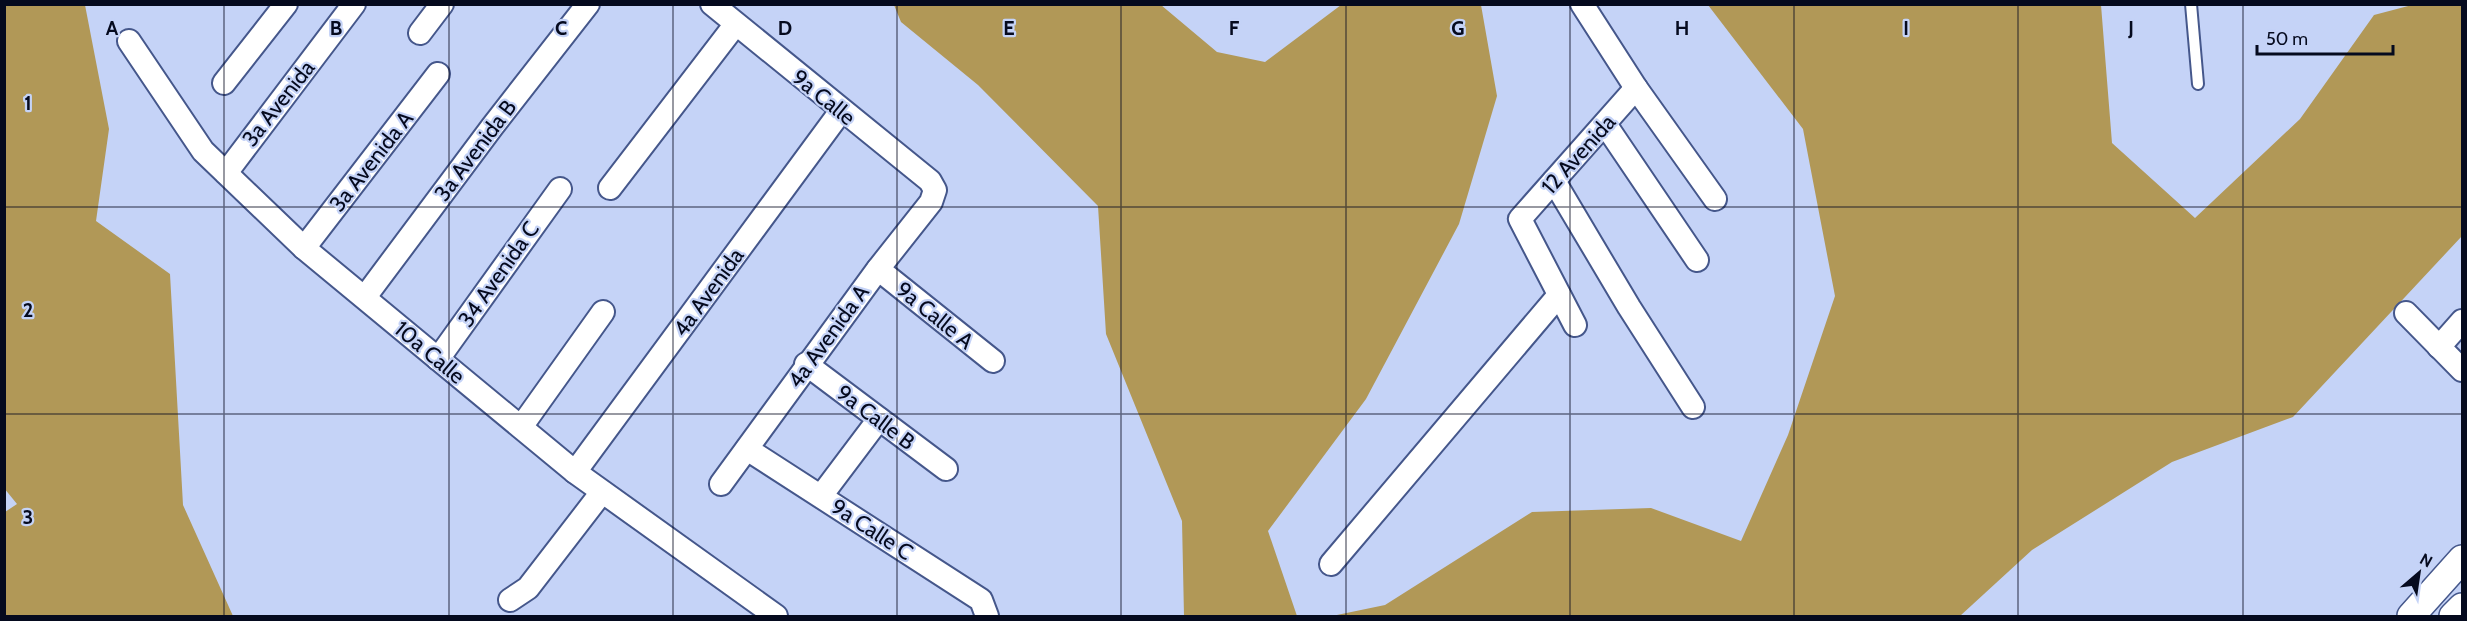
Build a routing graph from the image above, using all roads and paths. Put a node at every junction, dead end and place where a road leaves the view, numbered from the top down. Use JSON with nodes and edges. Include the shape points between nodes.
{"nodes":[{"id":1,"x":285,"y":4,"type":"edge"},
{"id":2,"x":354,"y":4,"type":"edge"},
{"id":3,"x":442,"y":4,"type":"edge"},
{"id":4,"x":588,"y":4,"type":"edge"},
{"id":5,"x":712,"y":4,"type":"edge"},
{"id":6,"x":1582,"y":4,"type":"edge"},
{"id":7,"x":2191,"y":4,"type":"edge"},
{"id":8,"x":735,"y":25,"type":"junction"},
{"id":9,"x":420,"y":33,"type":"dead end"},
{"id":10,"x":129,"y":41,"type":"dead end"},
{"id":11,"x":438,"y":74,"type":"dead end"},
{"id":12,"x":224,"y":83,"type":"dead end"},
{"id":13,"x":2198,"y":84,"type":"dead end"},
{"id":14,"x":1636,"y":88,"type":"junction"},
{"id":15,"x":841,"y":111,"type":"junction"},
{"id":16,"x":1605,"y":124,"type":"junction"},
{"id":17,"x":226,"y":173,"type":"junction"},
{"id":18,"x":1554,"y":181,"type":"junction"},
{"id":19,"x":610,"y":188,"type":"dead end"},
{"id":20,"x":560,"y":189,"type":"dead end"},
{"id":21,"x":935,"y":190,"type":"joint"},
{"id":22,"x":1715,"y":199,"type":"dead end"},
{"id":23,"x":304,"y":248,"type":"junction"},
{"id":24,"x":1697,"y":260,"type":"dead end"},
{"id":25,"x":878,"y":269,"type":"junction"},
{"id":26,"x":1558,"y":295,"type":"junction"},
{"id":27,"x":365,"y":297,"type":"junction"},
{"id":28,"x":603,"y":312,"type":"dead end"},
{"id":29,"x":2406,"y":313,"type":"dead end"},
{"id":30,"x":2463,"y":321,"type":"edge"},
{"id":31,"x":1575,"y":325,"type":"dead end"},
{"id":32,"x":2439,"y":347,"type":"junction"},
{"id":33,"x":438,"y":359,"type":"junction"},
{"id":34,"x":993,"y":361,"type":"dead end"},
{"id":35,"x":806,"y":364,"type":"junction"},
{"id":36,"x":2463,"y":370,"type":"edge"},
{"id":37,"x":1693,"y":406,"type":"dead end"},
{"id":38,"x":879,"y":419,"type":"junction"},
{"id":39,"x":521,"y":427,"type":"junction"},
{"id":40,"x":747,"y":449,"type":"junction"},
{"id":41,"x":946,"y":469,"type":"dead end"},
{"id":42,"x":575,"y":472,"type":"junction"},
{"id":43,"x":721,"y":484,"type":"dead end"},
{"id":44,"x":602,"y":492,"type":"junction"},
{"id":45,"x":820,"y":496,"type":"junction"},
{"id":46,"x":2463,"y":559,"type":"edge"},
{"id":47,"x":1331,"y":564,"type":"dead end"},
{"id":48,"x":510,"y":600,"type":"dead end"},
{"id":49,"x":2463,"y":607,"type":"edge"},
{"id":50,"x":776,"y":616,"type":"edge"},
{"id":51,"x":987,"y":616,"type":"edge"},
{"id":52,"x":2411,"y":616,"type":"edge"},
{"id":53,"x":2453,"y":616,"type":"edge"}],
"edges":[{"from":1,"to":12,"type":"street"},
{"from":2,"to":17,"type":"street","name":"3a Avenida"},
{"from":3,"to":9,"type":"street"},
{"from":4,"to":27,"type":"street","name":"3a Avenida B"},
{"from":5,"to":8,"type":"street","name":"9a Calle"},
{"from":6,"to":14,"type":"street"},
{"from":7,"to":13,"type":"lane"},
{"from":8,"to":15,"type":"street","name":"9a Calle"},
{"from":8,"to":19,"type":"street"},
{"from":10,"to":17,"type":"street","name":"10a Calle","via":[[203,151]]},
{"from":11,"to":23,"type":"street","name":"3a Avenida A"},
{"from":14,"to":16,"type":"street","name":"12 Avenida"},
{"from":14,"to":22,"type":"street"},
{"from":15,"to":21,"type":"street","name":"9a Calle","via":[[930,181]]},
{"from":15,"to":42,"type":"street","name":"4a Avenida"},
{"from":16,"to":18,"type":"street","name":"12 Avenida"},
{"from":16,"to":24,"type":"street"},
{"from":17,"to":23,"type":"street","name":"10a Calle"},
{"from":18,"to":26,"type":"street","name":"12 Avenida","via":[[1520,219]]},
{"from":18,"to":37,"type":"street"},
{"from":20,"to":33,"type":"street","name":"34 Avenida C"},
{"from":21,"to":25,"type":"street","name":"4a Avenida A","via":[[931,202]]},
{"from":23,"to":27,"type":"street","name":"10a Calle"},
{"from":25,"to":34,"type":"street","name":"9a Calle A"},
{"from":25,"to":35,"type":"street","name":"4a Avenida A"},
{"from":26,"to":31,"type":"street"},
{"from":26,"to":47,"type":"street"},
{"from":27,"to":33,"type":"street","name":"10a Calle"},
{"from":28,"to":39,"type":"street"},
{"from":29,"to":32,"type":"street"},
{"from":30,"to":32,"type":"street"},
{"from":32,"to":36,"type":"street"},
{"from":33,"to":39,"type":"street","name":"10a Calle"},
{"from":35,"to":38,"type":"street","name":"9a Calle B"},
{"from":35,"to":40,"type":"street","name":"4a Avenida A"},
{"from":38,"to":41,"type":"street","name":"9a Calle B"},
{"from":38,"to":45,"type":"street"},
{"from":39,"to":42,"type":"street","name":"10a Calle"},
{"from":40,"to":43,"type":"street","name":"4a Avenida A"},
{"from":40,"to":45,"type":"street","name":"9a Calle C"},
{"from":42,"to":44,"type":"street","name":"10a Calle"},
{"from":44,"to":48,"type":"street","via":[[528,588]]},
{"from":44,"to":50,"type":"street","name":"10a Calle"},
{"from":45,"to":51,"type":"street","name":"9a Calle C","via":[[981,600]]},
{"from":46,"to":52,"type":"street"},
{"from":49,"to":53,"type":"street"}]}
